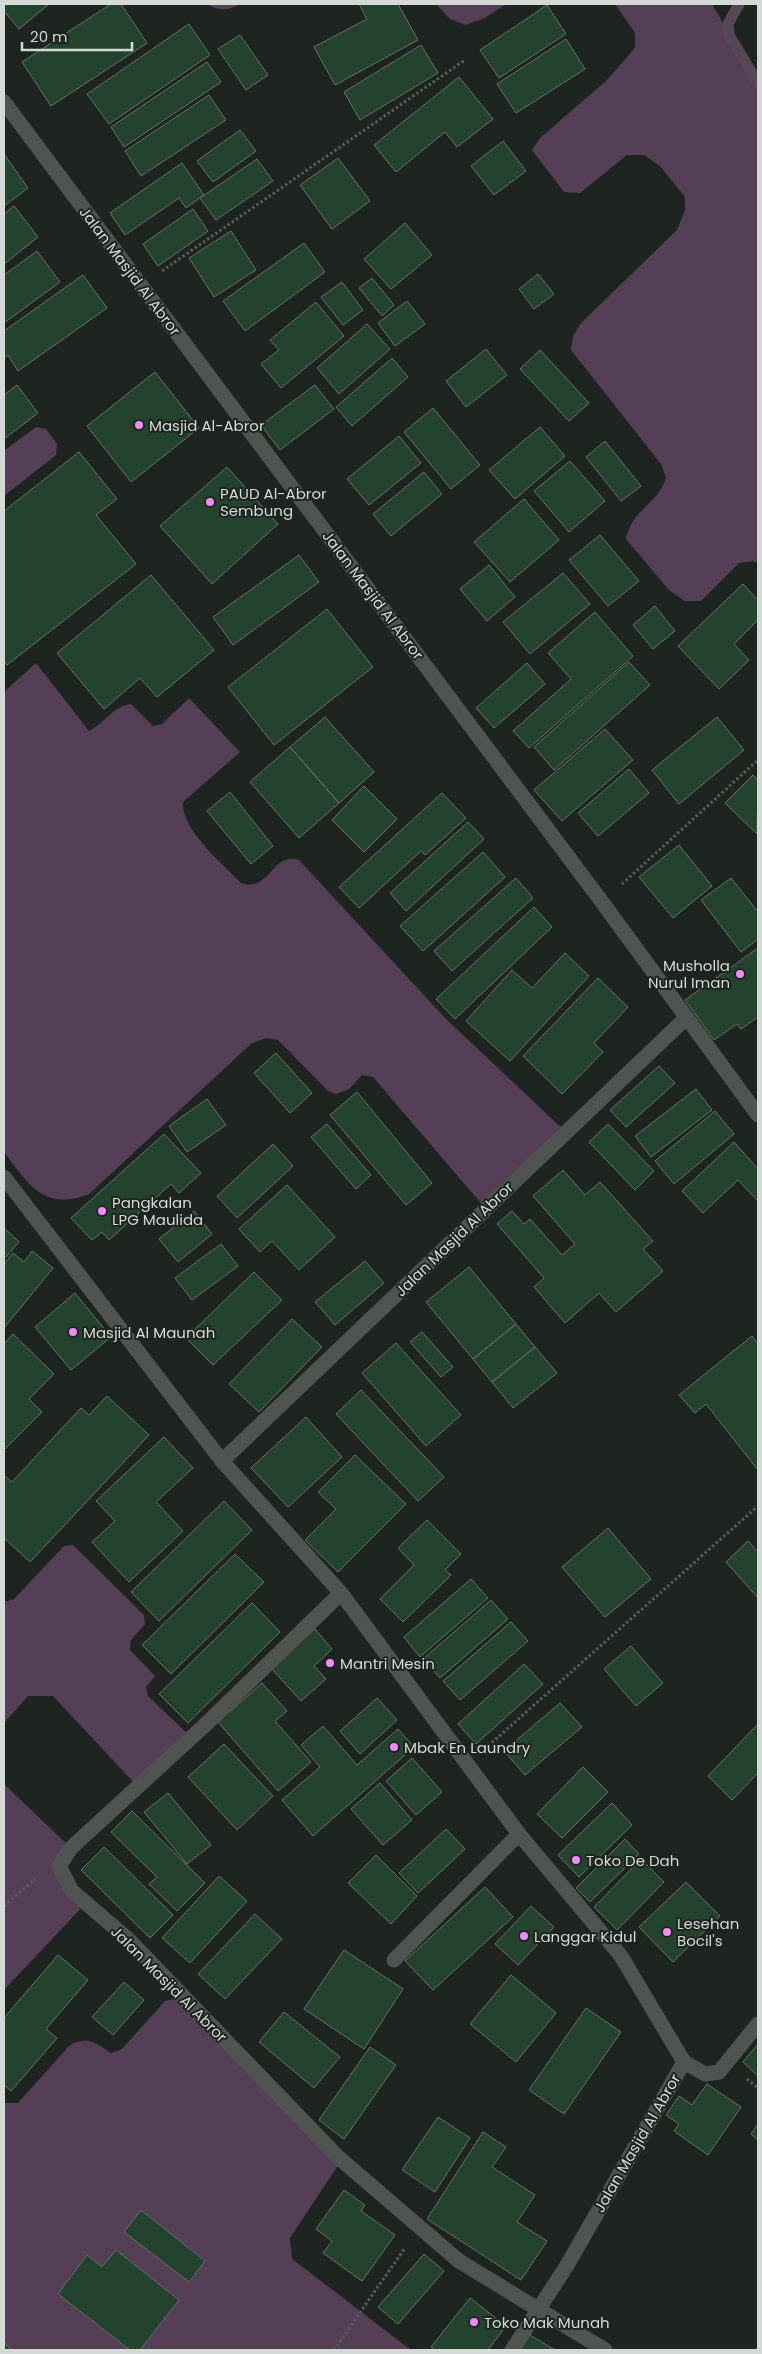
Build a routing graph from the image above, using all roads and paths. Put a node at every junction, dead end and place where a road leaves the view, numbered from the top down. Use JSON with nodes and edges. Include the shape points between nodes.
{"nodes":[{"id":1,"x":465,"y":60,"type":"dead end"},
{"id":2,"x":4,"y":102,"type":"edge"},
{"id":3,"x":142,"y":286,"type":"junction"},
{"id":4,"x":758,"y":760,"type":"edge"},
{"id":5,"x":602,"y":902,"type":"junction"},
{"id":6,"x":686,"y":1018,"type":"junction"},
{"id":7,"x":758,"y":1115,"type":"edge"},
{"id":8,"x":4,"y":1178,"type":"edge"},
{"id":9,"x":222,"y":1461,"type":"junction"},
{"id":10,"x":758,"y":1506,"type":"edge"},
{"id":11,"x":341,"y":1593,"type":"junction"},
{"id":12,"x":468,"y":1764,"type":"junction"},
{"id":13,"x":519,"y":1834,"type":"junction"},
{"id":14,"x":59,"y":1866,"type":"junction"},
{"id":15,"x":4,"y":1906,"type":"edge"},
{"id":16,"x":394,"y":1960,"type":"dead end"},
{"id":17,"x":758,"y":2024,"type":"edge"},
{"id":18,"x":684,"y":2062,"type":"junction"},
{"id":19,"x":420,"y":2228,"type":"junction"},
{"id":20,"x":539,"y":2309,"type":"junction"},
{"id":21,"x":334,"y":2350,"type":"edge"},
{"id":22,"x":512,"y":2350,"type":"edge"},
{"id":23,"x":605,"y":2350,"type":"edge"}],
"edges":[{"from":1,"to":3,"type":"path"},
{"from":2,"to":3,"type":"street","name":"Jalan Masjid Al Abror"},
{"from":3,"to":5,"type":"street","name":"Jalan Masjid Al Abror"},
{"from":4,"to":5,"type":"path"},
{"from":5,"to":6,"type":"street","name":"Jalan Masjid Al Abror"},
{"from":6,"to":7,"type":"street","name":"Jalan Masjid Al Abror"},
{"from":6,"to":9,"type":"street","name":"Jalan Masjid Al Abror"},
{"from":8,"to":9,"type":"street"},
{"from":9,"to":11,"type":"street"},
{"from":10,"to":12,"type":"path"},
{"from":11,"to":12,"type":"street"},
{"from":11,"to":14,"type":"street","via":[[204,1726],[71,1848]]},
{"from":12,"to":13,"type":"street"},
{"from":13,"to":16,"type":"street"},
{"from":13,"to":18,"type":"street","via":[[621,1956]]},
{"from":14,"to":15,"type":"path","via":[[23,1888]]},
{"from":14,"to":19,"type":"street","name":"Jalan Masjid Al Abror","via":[[72,1891],[129,1940],[338,2157]]},
{"from":17,"to":18,"type":"street","name":"Jalan Masjid Al Abror","via":[[719,2072],[705,2074]]},
{"from":18,"to":20,"type":"street","name":"Jalan Masjid Al Abror"},
{"from":19,"to":20,"type":"street","name":"Jalan Masjid Al Abror","via":[[459,2261]]},
{"from":19,"to":21,"type":"path"},
{"from":20,"to":22,"type":"street","name":"Jalan Masjid Al Abror"},
{"from":20,"to":23,"type":"street","name":"Jalan Masjid Al Abror"}]}
